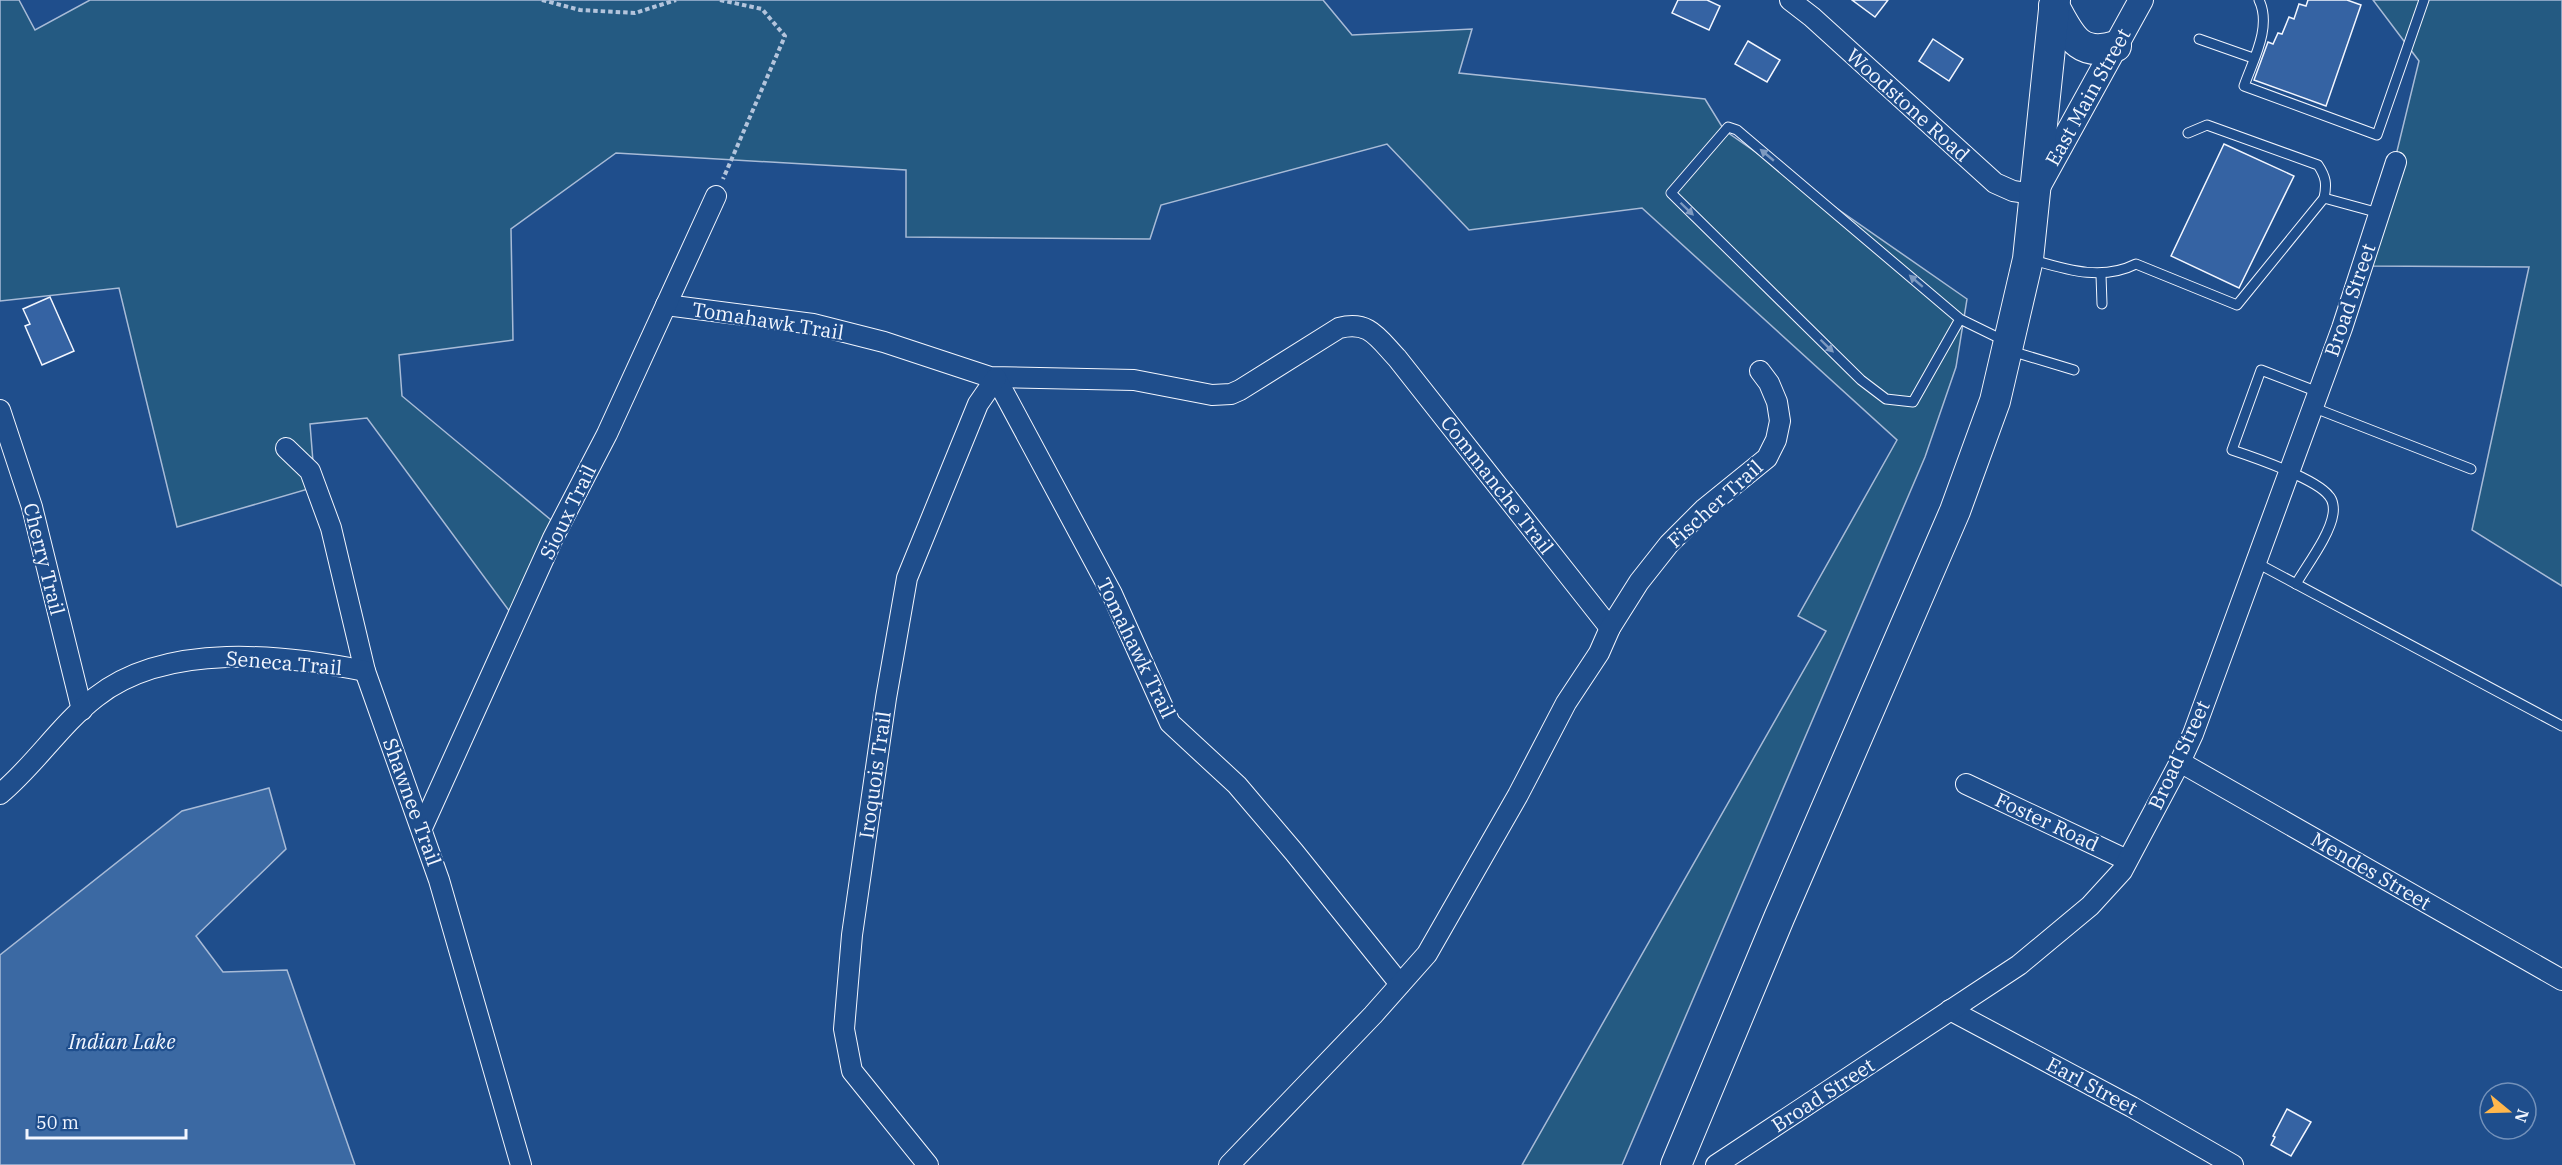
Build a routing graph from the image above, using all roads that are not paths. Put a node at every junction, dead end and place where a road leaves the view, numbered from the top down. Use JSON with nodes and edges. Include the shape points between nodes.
{"nodes":[{"id":1,"x":1790,"y":0,"type":"edge"},
{"id":2,"x":2142,"y":0,"type":"edge"},
{"id":3,"x":2259,"y":0,"type":"edge"},
{"id":4,"x":2424,"y":0,"type":"edge"},
{"id":5,"x":2054,"y":3,"type":"edge"},
{"id":6,"x":2199,"y":39,"type":"dead end"},
{"id":7,"x":2116,"y":45,"type":"junction"},
{"id":8,"x":2253,"y":58,"type":"junction"},
{"id":9,"x":2187,"y":133,"type":"dead end"},
{"id":10,"x":2396,"y":162,"type":"dead end"},
{"id":11,"x":2034,"y":194,"type":"junction"},
{"id":12,"x":716,"y":196,"type":"road end"},
{"id":13,"x":2324,"y":198,"type":"junction"},
{"id":14,"x":2379,"y":213,"type":"junction"},
{"id":15,"x":2028,"y":259,"type":"junction"},
{"id":16,"x":2101,"y":274,"type":"junction"},
{"id":17,"x":2102,"y":304,"type":"dead end"},
{"id":18,"x":666,"y":305,"type":"junction"},
{"id":19,"x":1960,"y":320,"type":"junction"},
{"id":20,"x":2009,"y":347,"type":"junction"},
{"id":21,"x":2074,"y":370,"type":"dead end"},
{"id":22,"x":1760,"y":371,"type":"dead end"},
{"id":23,"x":996,"y":378,"type":"junction"},
{"id":24,"x":2315,"y":399,"type":"junction"},
{"id":25,"x":0,"y":411,"type":"edge"},
{"id":26,"x":286,"y":448,"type":"dead end"},
{"id":27,"x":2471,"y":469,"type":"dead end"},
{"id":28,"x":2288,"y":472,"type":"junction"},
{"id":29,"x":2255,"y":562,"type":"junction"},
{"id":30,"x":2296,"y":584,"type":"junction"},
{"id":31,"x":1610,"y":628,"type":"junction"},
{"id":32,"x":366,"y":671,"type":"junction"},
{"id":33,"x":81,"y":710,"type":"junction"},
{"id":34,"x":2562,"y":726,"type":"edge"},
{"id":35,"x":2180,"y":762,"type":"junction"},
{"id":36,"x":1966,"y":784,"type":"dead end"},
{"id":37,"x":0,"y":794,"type":"edge"},
{"id":38,"x":422,"y":828,"type":"junction"},
{"id":39,"x":2127,"y":860,"type":"junction"},
{"id":40,"x":2562,"y":980,"type":"edge"},
{"id":41,"x":1400,"y":984,"type":"junction"},
{"id":42,"x":1950,"y":1010,"type":"junction"},
{"id":43,"x":521,"y":1165,"type":"edge"},
{"id":44,"x":928,"y":1165,"type":"edge"},
{"id":45,"x":1229,"y":1165,"type":"edge"},
{"id":46,"x":1676,"y":1165,"type":"edge"},
{"id":47,"x":1716,"y":1165,"type":"edge"},
{"id":48,"x":2232,"y":1165,"type":"edge"}],
"edges":[{"from":1,"to":11,"type":"street","name":"Woodstone Road","via":[[1995,183]]},
{"from":2,"to":7,"type":"street","name":"East Main Street"},
{"from":3,"to":8,"type":"lane","via":[[2263,19]]},
{"from":4,"to":8,"type":"lane","via":[[2378,135],[2244,86]]},
{"from":5,"to":7,"type":"main road","via":[[2073,40],[2100,51]]},
{"from":5,"to":11,"type":"main road"},
{"from":6,"to":8,"type":"lane"},
{"from":7,"to":11,"type":"street","name":"East Main Street"},
{"from":9,"to":13,"type":"lane","via":[[2207,125],[2318,165],[2327,185]]},
{"from":10,"to":14,"type":"street","name":"Broad Street"},
{"from":11,"to":15,"type":"main road"},
{"from":12,"to":18,"type":"street","name":"Sioux Trail"},
{"from":13,"to":14,"type":"lane"},
{"from":13,"to":16,"type":"lane","via":[[2237,305],[2136,264]]},
{"from":14,"to":24,"type":"street","name":"Broad Street"},
{"from":15,"to":16,"type":"lane","via":[[2065,270]]},
{"from":15,"to":20,"type":"main road"},
{"from":16,"to":17,"type":"lane"},
{"from":18,"to":23,"type":"street","name":"Tomahawk Trail","via":[[813,324]]},
{"from":18,"to":38,"type":"street","name":"Sioux Trail","via":[[607,434],[553,538]]},
{"from":19,"to":19,"type":"lane","one_way":true,"via":[[1737,130],[1728,127],[1671,193],[1861,380],[1887,399],[1913,402]]},
{"from":19,"to":20,"type":"lane"},
{"from":20,"to":21,"type":"lane"},
{"from":20,"to":46,"type":"main road","via":[[1995,401],[1955,511]]},
{"from":22,"to":31,"type":"street","name":"Fischer Trail","via":[[1777,402],[1780,421],[1767,458],[1704,509],[1669,544]]},
{"from":23,"to":31,"type":"street","name":"Commanche Trail","via":[[1134,380],[1221,395],[1240,390],[1339,328],[1368,328],[1397,358]]},
{"from":23,"to":41,"type":"street","name":"Tomahawk Trail","via":[[1112,594],[1170,723],[1237,785]]},
{"from":23,"to":44,"type":"street","name":"Iroquois Trail","via":[[978,404],[907,578],[851,946],[844,1029],[852,1071]]},
{"from":24,"to":27,"type":"lane"},
{"from":24,"to":28,"type":"street","name":"Broad Street"},
{"from":24,"to":28,"type":"lane","via":[[2261,370],[2232,450]]},
{"from":25,"to":33,"type":"street","name":"Cherry Trail","via":[[32,507]]},
{"from":26,"to":32,"type":"street","name":"Shawnee Trail","via":[[310,471],[331,528]]},
{"from":28,"to":29,"type":"street","name":"Broad Street"},
{"from":28,"to":30,"type":"lane","via":[[2322,488],[2333,502],[2329,527]]},
{"from":29,"to":30,"type":"lane"},
{"from":29,"to":35,"type":"street","name":"Broad Street"},
{"from":30,"to":34,"type":"lane"},
{"from":31,"to":41,"type":"street","via":[[1427,954]]},
{"from":32,"to":33,"type":"street","name":"Seneca Trail","via":[[330,664],[218,656],[151,670],[98,695]]},
{"from":32,"to":38,"type":"street","name":"Shawnee Trail"},
{"from":33,"to":37,"type":"street","name":"Seneca Trail","via":[[21,777]]},
{"from":35,"to":39,"type":"street","name":"Broad Street"},
{"from":35,"to":40,"type":"street","name":"Mendes Street"},
{"from":36,"to":39,"type":"street","name":"Foster Road"},
{"from":38,"to":43,"type":"street","name":"Shawnee Trail"},
{"from":39,"to":42,"type":"street","name":"Broad Street","via":[[2090,906],[2019,965]]},
{"from":41,"to":45,"type":"street"},
{"from":42,"to":47,"type":"street","name":"Broad Street"},
{"from":42,"to":48,"type":"street","name":"Earl Street"}]}
